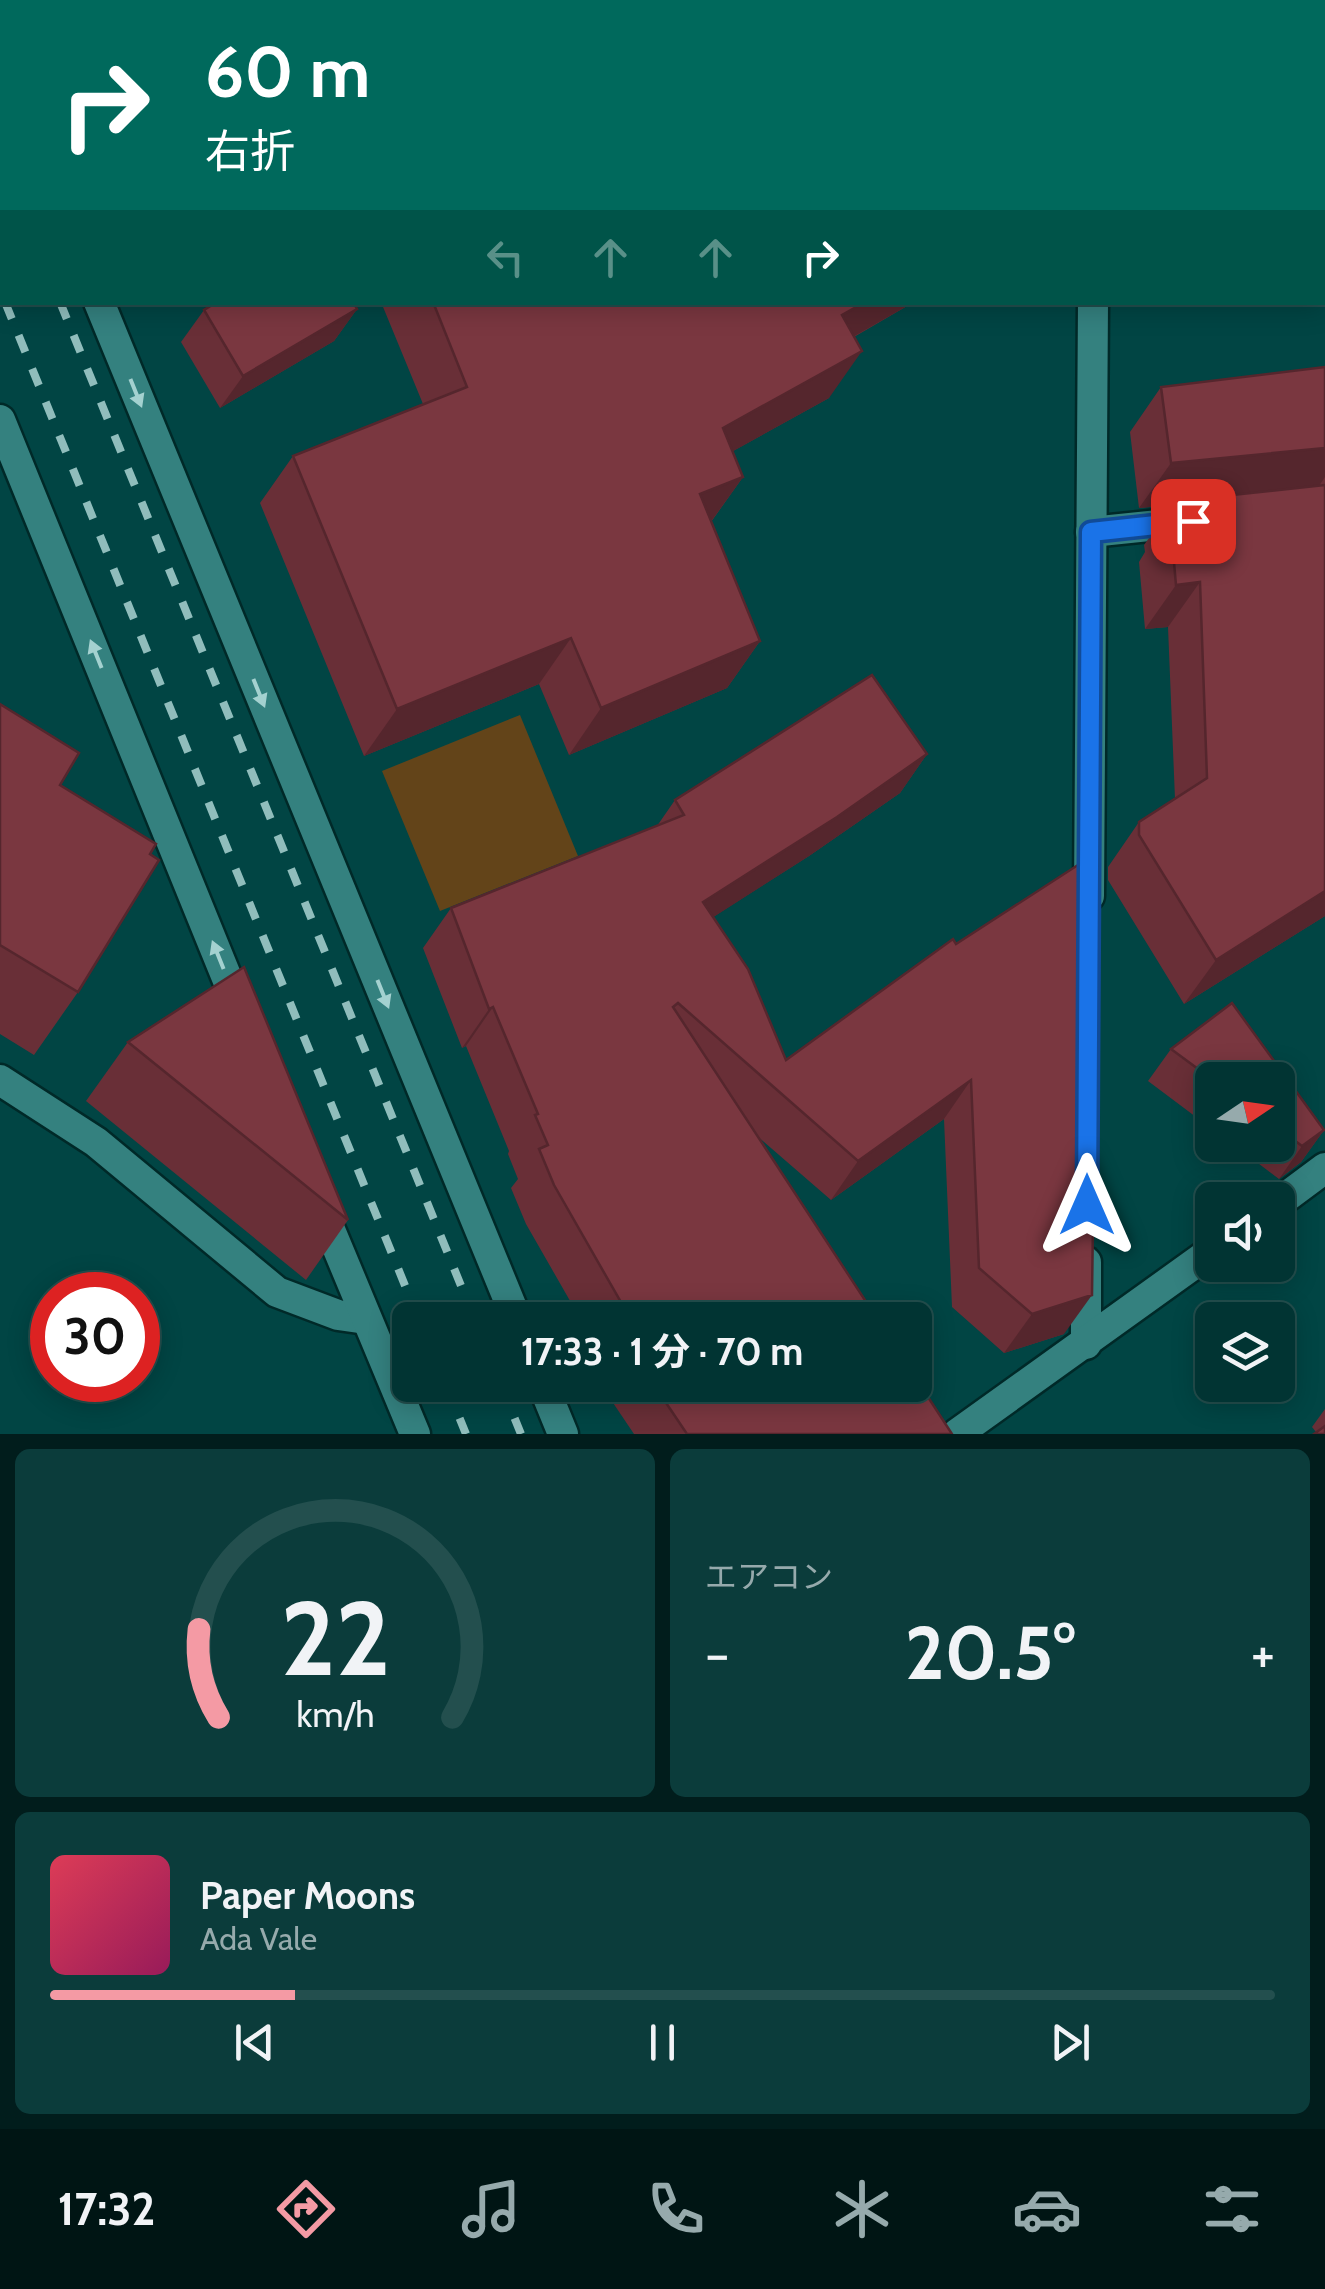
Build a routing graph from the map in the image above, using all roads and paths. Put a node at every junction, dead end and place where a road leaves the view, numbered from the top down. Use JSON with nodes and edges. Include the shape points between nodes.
{"nodes":[{"id":1,"x":100,"y":305,"type":"edge"},
{"id":2,"x":1093,"y":305,"type":"edge"},
{"id":3,"x":0,"y":420,"type":"edge"},
{"id":4,"x":1220,"y":518,"type":"edge"},
{"id":5,"x":1091,"y":532,"type":"junction"},
{"id":6,"x":1088,"y":928,"type":"edge"},
{"id":7,"x":254,"y":1044,"type":"edge"},
{"id":8,"x":0,"y":1080,"type":"edge"},
{"id":9,"x":1325,"y":1168,"type":"edge"},
{"id":10,"x":306,"y":1172,"type":"edge"},
{"id":11,"x":1295,"y":1190,"type":"edge"},
{"id":12,"x":1087,"y":1224,"type":"edge"},
{"id":13,"x":1195,"y":1263,"type":"edge"},
{"id":14,"x":509,"y":1302,"type":"edge"},
{"id":15,"x":366,"y":1319,"type":"junction"},
{"id":16,"x":1086,"y":1344,"type":"junction"},
{"id":17,"x":550,"y":1402,"type":"edge"},
{"id":18,"x":415,"y":1434,"type":"edge"},
{"id":19,"x":563,"y":1434,"type":"edge"},
{"id":20,"x":956,"y":1434,"type":"edge"}],
"edges":[{"from":1,"to":14,"type":"street","one_way":true},
{"from":2,"to":5,"type":"street"},
{"from":7,"to":3,"type":"street","one_way":true},
{"from":4,"to":5,"type":"street"},
{"from":5,"to":6,"type":"street"},
{"from":8,"to":15,"type":"street","via":[[96,1142],[277,1292],[338,1316]]},
{"from":9,"to":11,"type":"street"},
{"from":10,"to":15,"type":"street"},
{"from":12,"to":16,"type":"street"},
{"from":13,"to":16,"type":"street"},
{"from":15,"to":18,"type":"street"},
{"from":16,"to":20,"type":"street"},
{"from":17,"to":19,"type":"street"}]}
